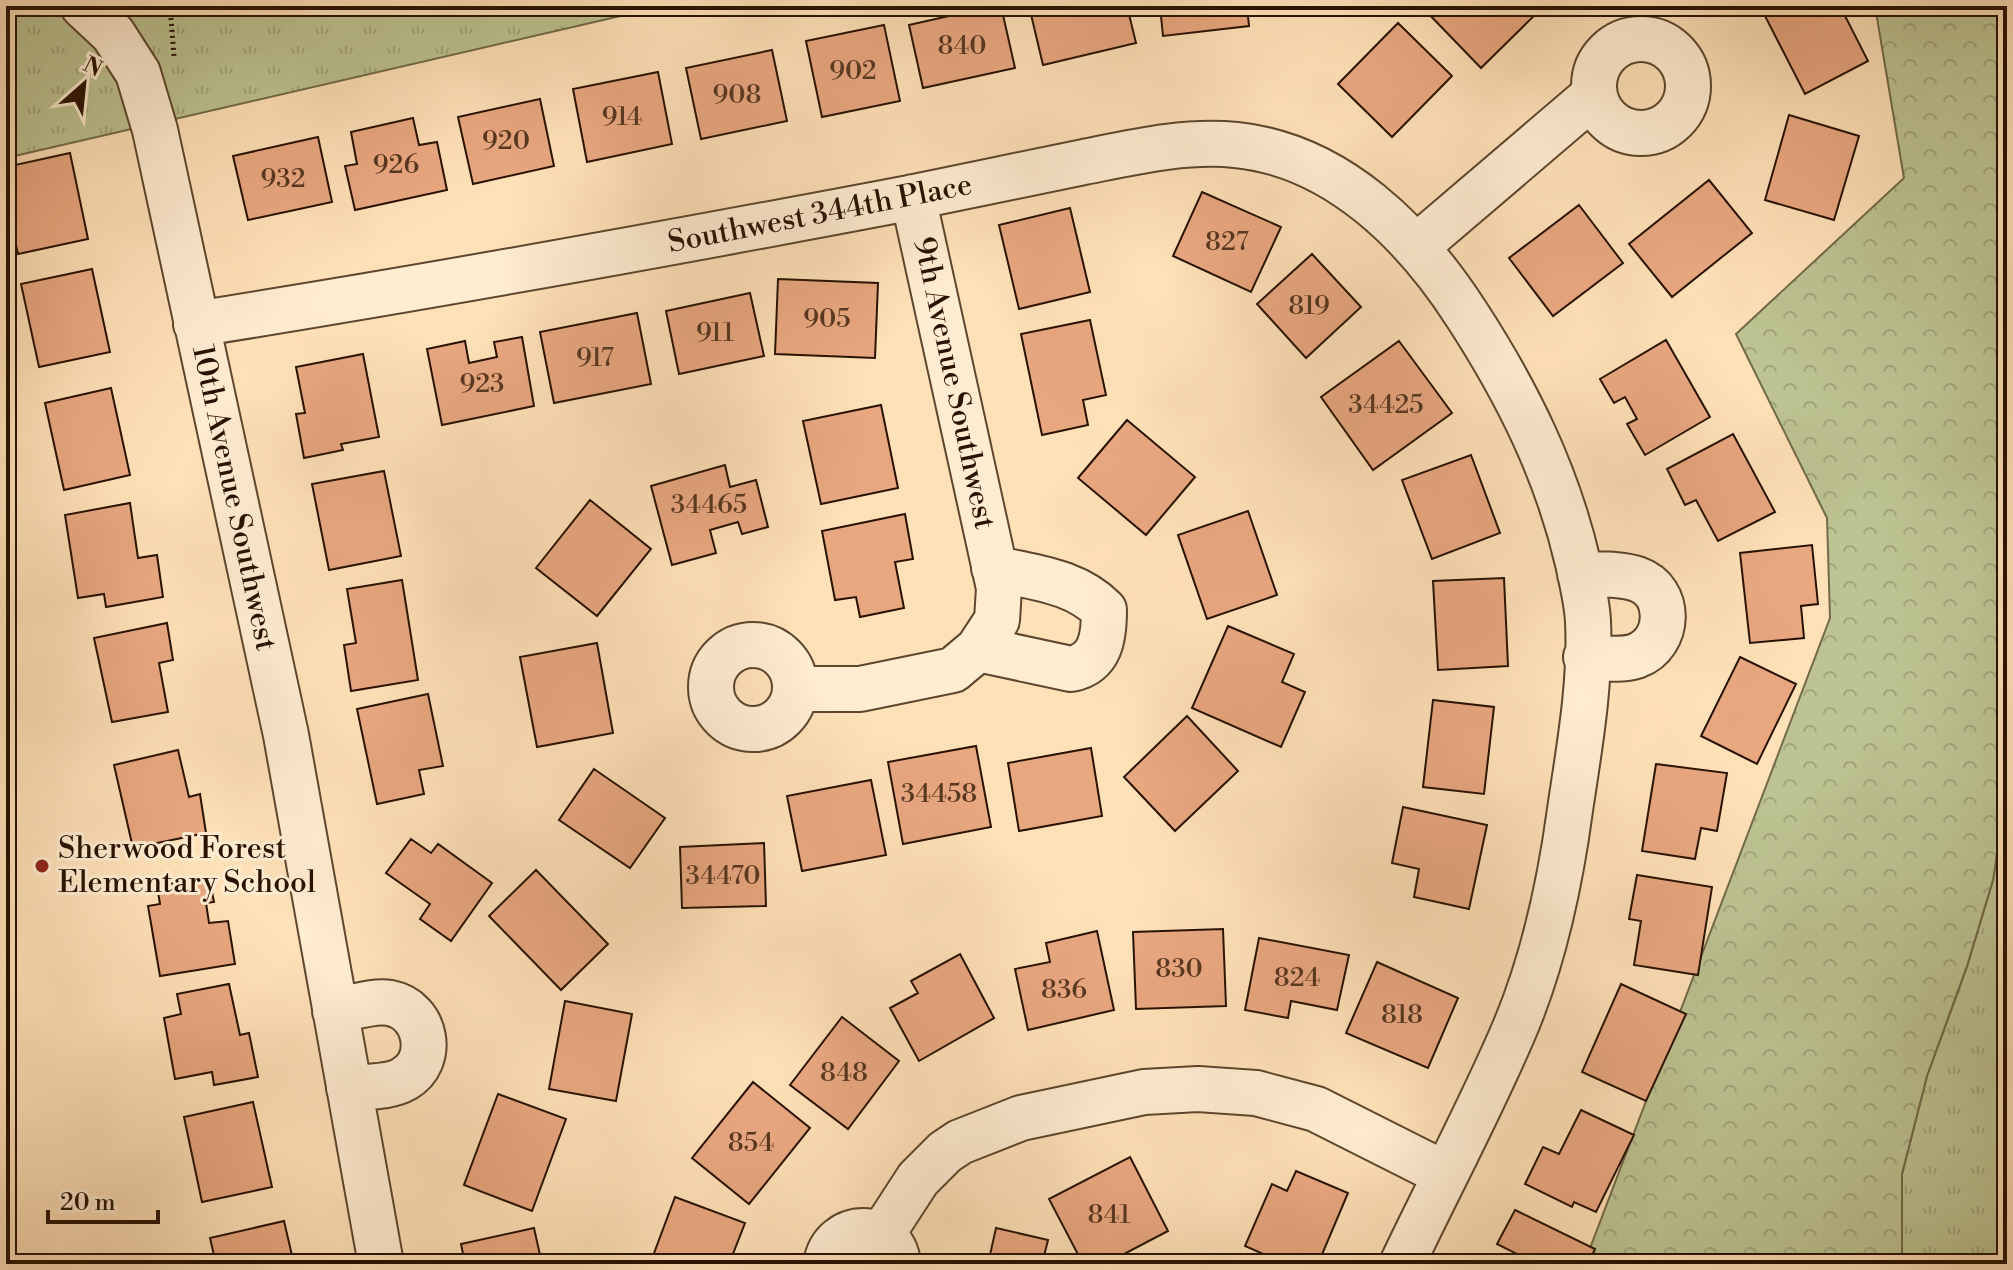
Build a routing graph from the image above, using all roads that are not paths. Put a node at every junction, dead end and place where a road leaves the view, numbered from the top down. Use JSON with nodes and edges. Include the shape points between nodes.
{"nodes":[{"id":1,"x":83,"y":6,"type":"edge"},
{"id":2,"x":1594,"y":95,"type":"dead end"},
{"id":3,"x":913,"y":197,"type":"junction"},
{"id":4,"x":1416,"y":247,"type":"junction"},
{"id":5,"x":196,"y":324,"type":"junction"},
{"id":6,"x":994,"y":568,"type":"junction"},
{"id":7,"x":1580,"y":574,"type":"junction"},
{"id":8,"x":978,"y":649,"type":"junction"},
{"id":9,"x":1586,"y":657,"type":"junction"},
{"id":10,"x":795,"y":689,"type":"dead end"},
{"id":11,"x":335,"y":1011,"type":"junction"},
{"id":12,"x":349,"y":1088,"type":"junction"},
{"id":13,"x":1445,"y":1174,"type":"junction"},
{"id":14,"x":890,"y":1250,"type":"edge"},
{"id":15,"x":381,"y":1264,"type":"edge"},
{"id":16,"x":826,"y":1264,"type":"edge"},
{"id":17,"x":1402,"y":1264,"type":"edge"}],
"edges":[{"from":1,"to":5,"type":"street","name":"10th Avenue Southwest","via":[[113,34],[138,73]]},
{"from":2,"to":4,"type":"street"},
{"from":3,"to":4,"type":"street","name":"Southwest 344th Place","via":[[1156,148],[1239,145],[1274,151],[1318,168],[1387,217]]},
{"from":3,"to":5,"type":"street","name":"Southwest 344th Place","via":[[465,281]]},
{"from":3,"to":6,"type":"street","name":"9th Avenue Southwest"},
{"from":4,"to":7,"type":"street","name":"Southwest 344th Place","via":[[1480,335],[1532,427],[1568,522]]},
{"from":5,"to":11,"type":"street","name":"10th Avenue Southwest","via":[[286,735]]},
{"from":6,"to":8,"type":"street","name":"9th Avenue Southwest","via":[[997,620]]},
{"from":6,"to":8,"type":"street","name":"9th Avenue Southwest","via":[[1089,595],[1104,610],[1104,634],[1085,666],[1071,669]]},
{"from":7,"to":9,"type":"street","name":"Southwest 344th Place","via":[[1588,619]]},
{"from":7,"to":9,"type":"street","via":[[1638,579],[1651,587],[1663,612],[1663,626],[1648,650],[1621,659]]},
{"from":8,"to":10,"type":"street","name":"9th Avenue Southwest","via":[[953,670],[860,689]]},
{"from":9,"to":13,"type":"street","name":"Southwest 344th Place","via":[[1567,832],[1539,964],[1516,1027]]},
{"from":11,"to":12,"type":"street","name":"10th Avenue Southwest"},
{"from":11,"to":12,"type":"street","via":[[391,1003],[415,1018],[425,1044],[415,1070],[404,1079]]},
{"from":12,"to":15,"type":"street","name":"10th Avenue Southwest"},
{"from":13,"to":14,"type":"street","via":[[1316,1109],[1256,1093],[1144,1092],[1021,1118],[960,1142],[924,1172]]},
{"from":13,"to":17,"type":"street","name":"Southwest 344th Place"},
{"from":14,"to":16,"type":"street","via":[[868,1231],[854,1231],[831,1248]]}]}
